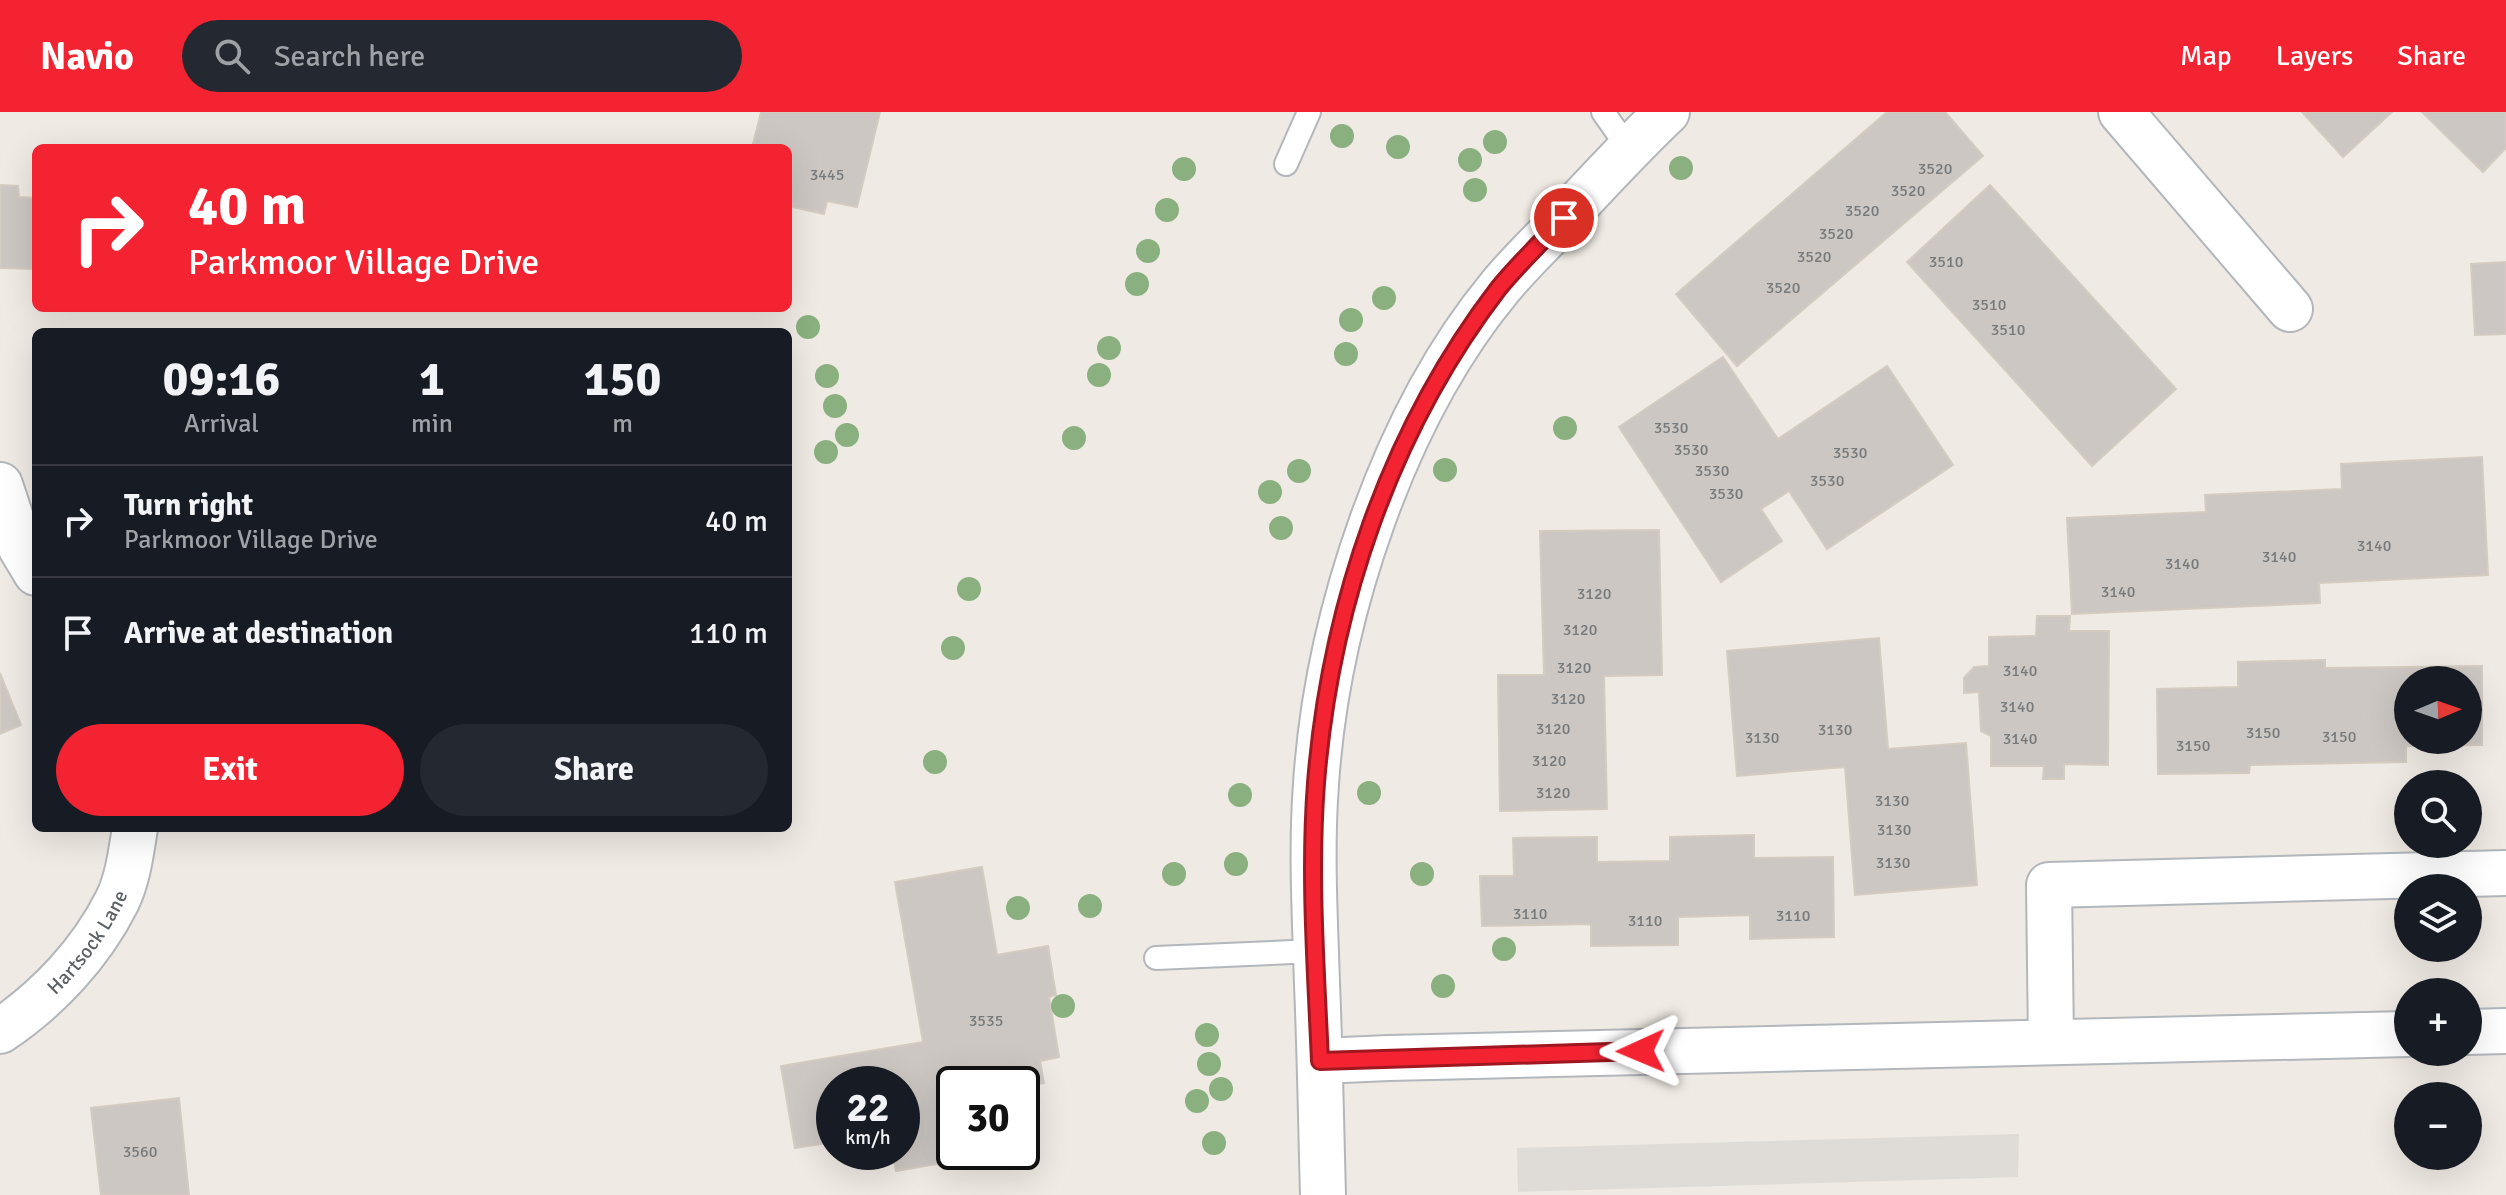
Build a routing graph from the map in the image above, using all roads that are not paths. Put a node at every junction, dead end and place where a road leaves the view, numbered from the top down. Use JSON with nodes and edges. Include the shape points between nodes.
{"nodes":[{"id":1,"x":1309,"y":112,"type":"edge"},
{"id":2,"x":1603,"y":112,"type":"edge"},
{"id":3,"x":1667,"y":112,"type":"edge"},
{"id":4,"x":2121,"y":112,"type":"edge"},
{"id":5,"x":1629,"y":149,"type":"junction"},
{"id":6,"x":1286,"y":164,"type":"dead end"},
{"id":7,"x":2290,"y":309,"type":"dead end"},
{"id":8,"x":0,"y":485,"type":"edge"},
{"id":9,"x":32,"y":566,"type":"edge"},
{"id":10,"x":134,"y":832,"type":"edge"},
{"id":11,"x":2506,"y":873,"type":"edge"},
{"id":12,"x":1316,"y":951,"type":"junction"},
{"id":13,"x":1156,"y":958,"type":"dead end"},
{"id":14,"x":0,"y":1031,"type":"edge"},
{"id":15,"x":2506,"y":1031,"type":"edge"},
{"id":16,"x":2482,"y":1032,"type":"edge"},
{"id":17,"x":2394,"y":1034,"type":"edge"},
{"id":18,"x":2051,"y":1042,"type":"junction"},
{"id":19,"x":1320,"y":1061,"type":"junction"},
{"id":20,"x":1323,"y":1195,"type":"edge"}],
"edges":[{"from":1,"to":6,"type":"lane"},
{"from":2,"to":5,"type":"lane"},
{"from":3,"to":5,"type":"street"},
{"from":4,"to":7,"type":"street"},
{"from":5,"to":12,"type":"street","via":[[1500,288],[1449,360],[1407,435],[1375,511],[1349,595],[1316,782]]},
{"from":8,"to":9,"type":"street"},
{"from":10,"to":14,"type":"street","name":"Hartsock Lane","via":[[118,899],[101,927],[43,998]]},
{"from":11,"to":18,"type":"street","via":[[2049,885]]},
{"from":12,"to":13,"type":"lane"},
{"from":12,"to":19,"type":"street"},
{"from":15,"to":16,"type":"street"},
{"from":17,"to":18,"type":"street"},
{"from":18,"to":19,"type":"street"},
{"from":19,"to":20,"type":"street"}]}
